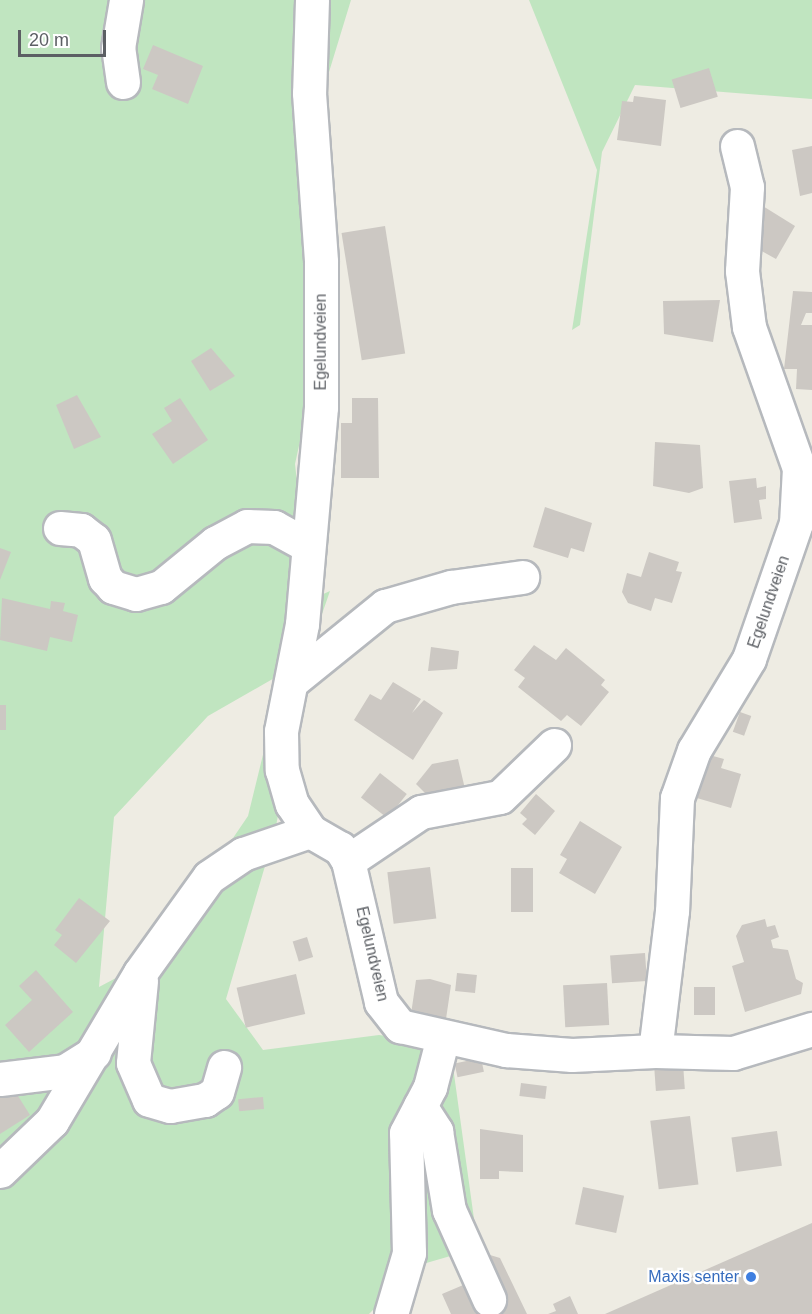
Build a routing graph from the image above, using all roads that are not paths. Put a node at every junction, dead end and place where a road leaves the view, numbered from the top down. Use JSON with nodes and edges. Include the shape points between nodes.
{"nodes":[{"id":1,"x":126,"y":0,"type":"edge"},
{"id":2,"x":312,"y":0,"type":"edge"},
{"id":3,"x":123,"y":82,"type":"dead end"},
{"id":4,"x":737,"y":146,"type":"dead end"},
{"id":5,"x":60,"y":528,"type":"dead end"},
{"id":6,"x":307,"y":545,"type":"junction"},
{"id":7,"x":522,"y":577,"type":"dead end"},
{"id":8,"x":291,"y":682,"type":"junction"},
{"id":9,"x":554,"y":745,"type":"dead end"},
{"id":10,"x":310,"y":831,"type":"junction"},
{"id":11,"x":348,"y":861,"type":"junction"},
{"id":12,"x":140,"y":973,"type":"junction"},
{"id":13,"x":812,"y":1029,"type":"edge"},
{"id":14,"x":443,"y":1037,"type":"junction"},
{"id":15,"x":655,"y":1051,"type":"junction"},
{"id":16,"x":94,"y":1053,"type":"junction"},
{"id":17,"x":224,"y":1067,"type":"dead end"},
{"id":18,"x":0,"y":1079,"type":"edge"},
{"id":19,"x":420,"y":1106,"type":"junction"},
{"id":20,"x":0,"y":1171,"type":"edge"},
{"id":21,"x":489,"y":1299,"type":"dead end"},
{"id":22,"x":390,"y":1314,"type":"edge"}],
"edges":[{"from":1,"to":3,"type":"street","via":[[118,48]]},
{"from":2,"to":6,"type":"street","name":"Egelundveien","via":[[309,93],[321,262],[321,407]]},
{"from":4,"to":15,"type":"street","name":"Egelundveien","via":[[747,187],[742,271],[749,327],[799,468],[797,512],[749,659],[694,750],[677,798],[672,911]]},
{"from":5,"to":6,"type":"street","via":[[81,530],[94,540],[105,578],[113,587],[136,594],[161,587],[215,543],[247,526],[274,527]]},
{"from":6,"to":8,"type":"street","name":"Egelundveien","via":[[303,624]]},
{"from":7,"to":8,"type":"street","via":[[451,586],[385,606]]},
{"from":8,"to":10,"type":"street","name":"Egelundveien","via":[[281,731],[282,770],[292,804]]},
{"from":9,"to":11,"type":"street","via":[[500,796],[421,812]]},
{"from":10,"to":11,"type":"street","name":"Egelundveien","via":[[340,848]]},
{"from":10,"to":12,"type":"street","via":[[243,854],[209,877]]},
{"from":11,"to":14,"type":"street","name":"Egelundveien","via":[[388,1016],[400,1026]]},
{"from":12,"to":16,"type":"street"},
{"from":12,"to":17,"type":"street","via":[[133,1063],[149,1100],[170,1106],[205,1100],[217,1092]]},
{"from":13,"to":15,"type":"street","name":"Egelundveien","via":[[733,1053]]},
{"from":14,"to":15,"type":"street","name":"Egelundveien","via":[[572,1055]]},
{"from":14,"to":19,"type":"street"},
{"from":16,"to":18,"type":"street","via":[[65,1071]]},
{"from":16,"to":20,"type":"street","via":[[52,1121]]},
{"from":19,"to":21,"type":"street","via":[[436,1131],[449,1210]]},
{"from":19,"to":22,"type":"street","via":[[404,1146],[409,1253]]}]}
